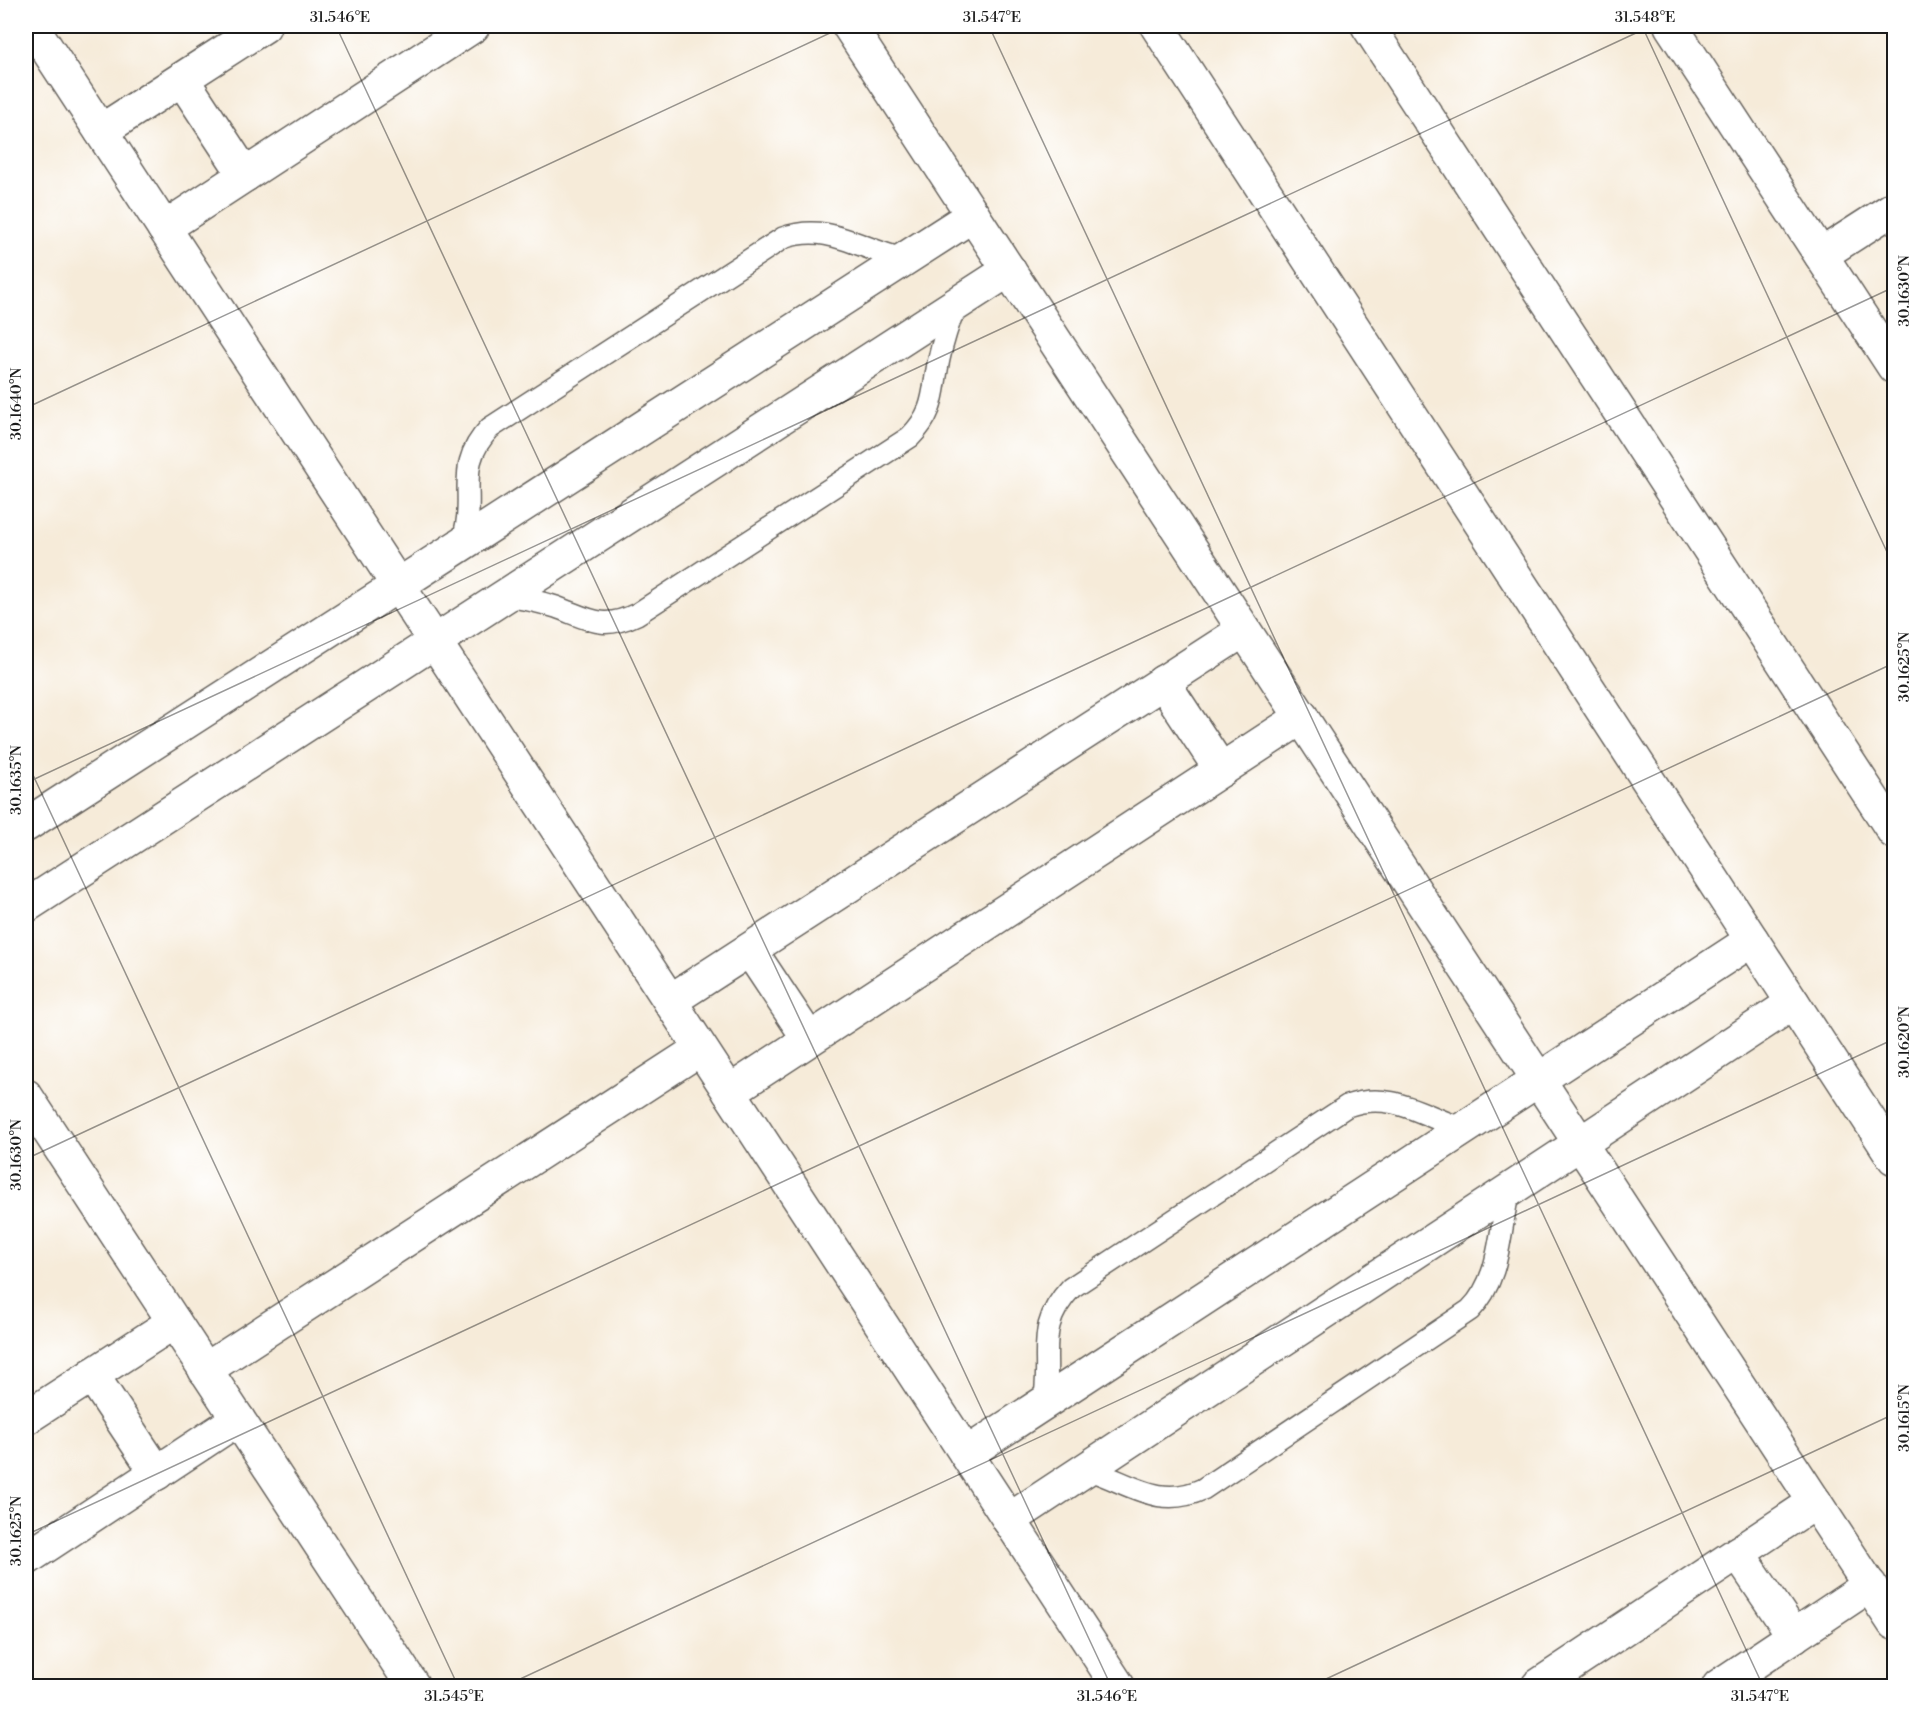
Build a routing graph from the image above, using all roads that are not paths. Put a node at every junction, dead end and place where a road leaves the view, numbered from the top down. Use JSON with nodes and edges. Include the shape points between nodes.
{"nodes":[{"id":1,"x":32,"y":26,"type":"edge"},
{"id":2,"x":264,"y":26,"type":"edge"},
{"id":3,"x":473,"y":26,"type":"edge"},
{"id":4,"x":849,"y":26,"type":"edge"},
{"id":5,"x":1157,"y":26,"type":"edge"},
{"id":6,"x":1368,"y":26,"type":"edge"},
{"id":7,"x":1671,"y":26,"type":"edge"},
{"id":8,"x":182,"y":78,"type":"junction"},
{"id":9,"x":100,"y":131,"type":"junction"},
{"id":10,"x":245,"y":175,"type":"junction"},
{"id":11,"x":1894,"y":208,"type":"edge"},
{"id":12,"x":973,"y":215,"type":"junction"},
{"id":13,"x":164,"y":228,"type":"junction"},
{"id":14,"x":1821,"y":255,"type":"junction"},
{"id":15,"x":903,"y":259,"type":"junction"},
{"id":16,"x":1009,"y":270,"type":"junction"},
{"id":17,"x":956,"y":304,"type":"junction"},
{"id":18,"x":1891,"y":355,"type":"edge"},
{"id":19,"x":461,"y":544,"type":"junction"},
{"id":20,"x":397,"y":585,"type":"junction"},
{"id":21,"x":505,"y":596,"type":"junction"},
{"id":22,"x":1245,"y":630,"type":"junction"},
{"id":23,"x":434,"y":642,"type":"junction"},
{"id":24,"x":1163,"y":682,"type":"junction"},
{"id":25,"x":1302,"y":717,"type":"junction"},
{"id":26,"x":1221,"y":770,"type":"junction"},
{"id":27,"x":26,"y":825,"type":"edge"},
{"id":28,"x":1894,"y":832,"type":"edge"},
{"id":29,"x":26,"y":906,"type":"edge"},
{"id":30,"x":1752,"y":940,"type":"junction"},
{"id":31,"x":750,"y":950,"type":"junction"},
{"id":32,"x":670,"y":1001,"type":"junction"},
{"id":33,"x":1793,"y":1003,"type":"junction"},
{"id":34,"x":809,"y":1039,"type":"junction"},
{"id":35,"x":700,"y":1049,"type":"junction"},
{"id":36,"x":1539,"y":1080,"type":"junction"},
{"id":37,"x":729,"y":1092,"type":"junction"},
{"id":38,"x":26,"y":1096,"type":"edge"},
{"id":39,"x":1464,"y":1129,"type":"junction"},
{"id":40,"x":1581,"y":1143,"type":"junction"},
{"id":41,"x":1894,"y":1158,"type":"edge"},
{"id":42,"x":1509,"y":1190,"type":"junction"},
{"id":43,"x":174,"y":1322,"type":"junction"},
{"id":44,"x":206,"y":1370,"type":"junction"},
{"id":45,"x":92,"y":1375,"type":"junction"},
{"id":46,"x":1044,"y":1403,"type":"junction"},
{"id":47,"x":26,"y":1418,"type":"edge"},
{"id":48,"x":238,"y":1419,"type":"junction"},
{"id":49,"x":966,"y":1455,"type":"junction"},
{"id":50,"x":1086,"y":1469,"type":"junction"},
{"id":51,"x":157,"y":1473,"type":"junction"},
{"id":52,"x":1815,"y":1502,"type":"junction"},
{"id":53,"x":1009,"y":1520,"type":"junction"},
{"id":54,"x":1738,"y":1553,"type":"junction"},
{"id":55,"x":26,"y":1558,"type":"edge"},
{"id":56,"x":1870,"y":1585,"type":"junction"},
{"id":57,"x":1894,"y":1623,"type":"edge"},
{"id":58,"x":1794,"y":1636,"type":"junction"},
{"id":59,"x":413,"y":1686,"type":"edge"},
{"id":60,"x":1118,"y":1686,"type":"edge"},
{"id":61,"x":1538,"y":1686,"type":"edge"},
{"id":62,"x":1719,"y":1686,"type":"edge"}],
"edges":[{"from":1,"to":9,"type":"street"},
{"from":2,"to":8,"type":"street"},
{"from":3,"to":10,"type":"street"},
{"from":4,"to":12,"type":"street"},
{"from":5,"to":30,"type":"street"},
{"from":6,"to":28,"type":"street"},
{"from":7,"to":14,"type":"street"},
{"from":8,"to":9,"type":"street"},
{"from":8,"to":10,"type":"street"},
{"from":9,"to":13,"type":"street"},
{"from":10,"to":13,"type":"street"},
{"from":11,"to":14,"type":"street"},
{"from":12,"to":15,"type":"street"},
{"from":12,"to":16,"type":"street"},
{"from":13,"to":20,"type":"street"},
{"from":14,"to":18,"type":"street"},
{"from":15,"to":19,"type":"street"},
{"from":15,"to":19,"type":"lane","via":[[828,233],[805,232],[783,238],[490,428],[470,456],[469,517]]},
{"from":16,"to":17,"type":"street"},
{"from":16,"to":22,"type":"street"},
{"from":17,"to":21,"type":"street"},
{"from":17,"to":21,"type":"lane","via":[[930,411],[910,437],[638,614],[625,620],[596,623],[554,607]]},
{"from":19,"to":20,"type":"street"},
{"from":20,"to":23,"type":"street"},
{"from":20,"to":27,"type":"street"},
{"from":21,"to":23,"type":"street"},
{"from":22,"to":24,"type":"street"},
{"from":22,"to":25,"type":"street"},
{"from":23,"to":29,"type":"street"},
{"from":23,"to":32,"type":"street"},
{"from":24,"to":26,"type":"street"},
{"from":24,"to":31,"type":"street"},
{"from":25,"to":26,"type":"street"},
{"from":25,"to":36,"type":"street"},
{"from":26,"to":34,"type":"street"},
{"from":30,"to":33,"type":"street"},
{"from":30,"to":36,"type":"street"},
{"from":31,"to":32,"type":"street"},
{"from":31,"to":34,"type":"street"},
{"from":32,"to":35,"type":"street"},
{"from":33,"to":40,"type":"street"},
{"from":33,"to":41,"type":"street"},
{"from":34,"to":37,"type":"street"},
{"from":35,"to":37,"type":"street"},
{"from":35,"to":44,"type":"street"},
{"from":36,"to":39,"type":"street"},
{"from":36,"to":40,"type":"street"},
{"from":37,"to":49,"type":"street"},
{"from":38,"to":43,"type":"street"},
{"from":39,"to":46,"type":"street"},
{"from":39,"to":46,"type":"lane","via":[[1391,1101],[1361,1101],[1337,1113],[1071,1288],[1059,1300],[1046,1332],[1048,1375]]},
{"from":40,"to":42,"type":"street"},
{"from":40,"to":52,"type":"street"},
{"from":42,"to":50,"type":"street"},
{"from":42,"to":50,"type":"lane","via":[[1495,1270],[1476,1305],[1203,1489],[1177,1498],[1163,1498]]},
{"from":43,"to":44,"type":"street"},
{"from":43,"to":45,"type":"street"},
{"from":44,"to":48,"type":"street"},
{"from":45,"to":47,"type":"street"},
{"from":45,"to":51,"type":"street"},
{"from":46,"to":49,"type":"street"},
{"from":48,"to":51,"type":"street"},
{"from":48,"to":59,"type":"street"},
{"from":49,"to":53,"type":"street"},
{"from":50,"to":53,"type":"street"},
{"from":51,"to":55,"type":"street"},
{"from":52,"to":54,"type":"street"},
{"from":52,"to":56,"type":"street"},
{"from":53,"to":60,"type":"street"},
{"from":54,"to":58,"type":"street"},
{"from":54,"to":61,"type":"street"},
{"from":56,"to":57,"type":"street"},
{"from":56,"to":58,"type":"street"},
{"from":58,"to":62,"type":"street"}]}
